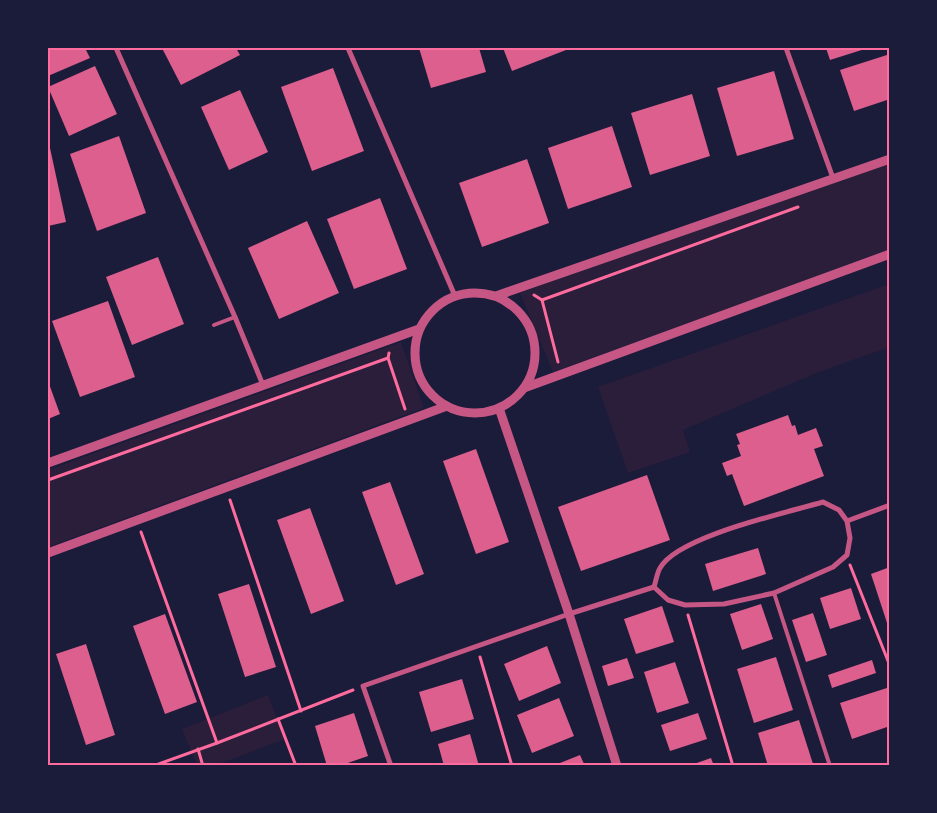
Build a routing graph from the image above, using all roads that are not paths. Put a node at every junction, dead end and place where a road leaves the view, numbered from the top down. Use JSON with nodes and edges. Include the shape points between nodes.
{"nodes":[{"id":1,"x":116,"y":48,"type":"edge"},
{"id":2,"x":348,"y":48,"type":"edge"},
{"id":3,"x":786,"y":48,"type":"edge"},
{"id":4,"x":890,"y":159,"type":"edge"},
{"id":5,"x":833,"y":178,"type":"junction"},
{"id":6,"x":890,"y":254,"type":"edge"},
{"id":7,"x":455,"y":296,"type":"junction"},
{"id":8,"x":496,"y":296,"type":"junction"},
{"id":9,"x":235,"y":317,"type":"junction"},
{"id":10,"x":214,"y":325,"type":"dead end"},
{"id":11,"x":420,"y":329,"type":"junction"},
{"id":12,"x":263,"y":385,"type":"junction"},
{"id":13,"x":524,"y":388,"type":"junction"},
{"id":14,"x":447,"y":406,"type":"junction"},
{"id":15,"x":499,"y":408,"type":"junction"},
{"id":16,"x":48,"y":463,"type":"edge"},
{"id":17,"x":890,"y":504,"type":"edge"},
{"id":18,"x":847,"y":521,"type":"junction"},
{"id":19,"x":48,"y":553,"type":"edge"},
{"id":20,"x":654,"y":587,"type":"junction"},
{"id":21,"x":774,"y":593,"type":"junction"},
{"id":22,"x":569,"y":614,"type":"junction"},
{"id":23,"x":391,"y":766,"type":"edge"},
{"id":24,"x":616,"y":766,"type":"edge"},
{"id":25,"x":830,"y":766,"type":"edge"}],
"edges":[{"from":1,"to":9,"type":"street"},
{"from":2,"to":7,"type":"street"},
{"from":3,"to":5,"type":"street"},
{"from":4,"to":5,"type":"street"},
{"from":5,"to":8,"type":"street"},
{"from":6,"to":13,"type":"street"},
{"from":7,"to":8,"type":"street","via":[[476,292]]},
{"from":7,"to":11,"type":"street","via":[[440,303]]},
{"from":8,"to":13,"type":"street","via":[[512,305],[533,335],[532,371]]},
{"from":9,"to":10,"type":"lane"},
{"from":9,"to":12,"type":"street"},
{"from":11,"to":12,"type":"street"},
{"from":11,"to":14,"type":"street","via":[[415,346],[416,364],[432,396]]},
{"from":12,"to":16,"type":"street"},
{"from":13,"to":15,"type":"street"},
{"from":14,"to":15,"type":"street","via":[[481,413]]},
{"from":14,"to":19,"type":"street"},
{"from":15,"to":22,"type":"street"},
{"from":17,"to":18,"type":"street"},
{"from":18,"to":20,"type":"street","via":[[839,510],[823,502],[701,539],[673,554],[660,569]]},
{"from":18,"to":21,"type":"street","via":[[850,538],[847,555],[833,566]]},
{"from":20,"to":21,"type":"street","via":[[668,600],[685,605],[724,604]]},
{"from":20,"to":22,"type":"street"},
{"from":21,"to":25,"type":"lane"},
{"from":22,"to":23,"type":"street","via":[[363,686]]},
{"from":22,"to":24,"type":"street"}]}
